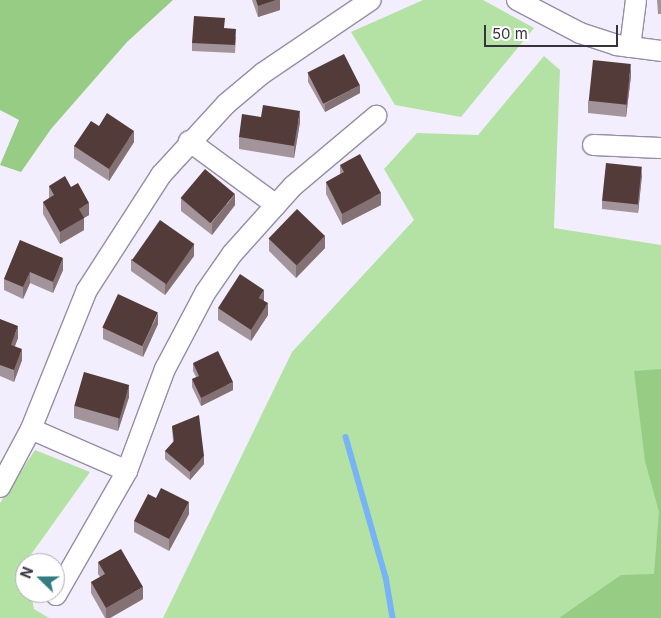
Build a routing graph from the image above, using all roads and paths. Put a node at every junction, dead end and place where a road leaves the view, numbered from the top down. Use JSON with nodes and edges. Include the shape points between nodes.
{"nodes":[{"id":1,"x":371,"y":0,"type":"edge"},
{"id":2,"x":517,"y":0,"type":"edge"},
{"id":3,"x":636,"y":0,"type":"edge"},
{"id":4,"x":630,"y":47,"type":"junction"},
{"id":5,"x":661,"y":51,"type":"edge"},
{"id":6,"x":376,"y":116,"type":"dead end"},
{"id":7,"x":189,"y":141,"type":"junction"},
{"id":8,"x":594,"y":145,"type":"dead end"},
{"id":9,"x":661,"y":148,"type":"edge"},
{"id":10,"x":276,"y":205,"type":"junction"},
{"id":11,"x":31,"y":428,"type":"junction"},
{"id":12,"x":128,"y":471,"type":"junction"},
{"id":13,"x":0,"y":487,"type":"edge"},
{"id":14,"x":65,"y":580,"type":"edge"}],
"edges":[{"from":1,"to":7,"type":"street","via":[[263,73]]},
{"from":2,"to":4,"type":"street","via":[[580,33]]},
{"from":3,"to":4,"type":"street"},
{"from":4,"to":5,"type":"street"},
{"from":6,"to":10,"type":"street"},
{"from":7,"to":10,"type":"street"},
{"from":7,"to":11,"type":"street","via":[[135,210],[87,290]]},
{"from":8,"to":9,"type":"street"},
{"from":10,"to":12,"type":"street","via":[[232,254],[182,333]]},
{"from":11,"to":12,"type":"street"},
{"from":11,"to":13,"type":"street"},
{"from":12,"to":14,"type":"street"}]}
